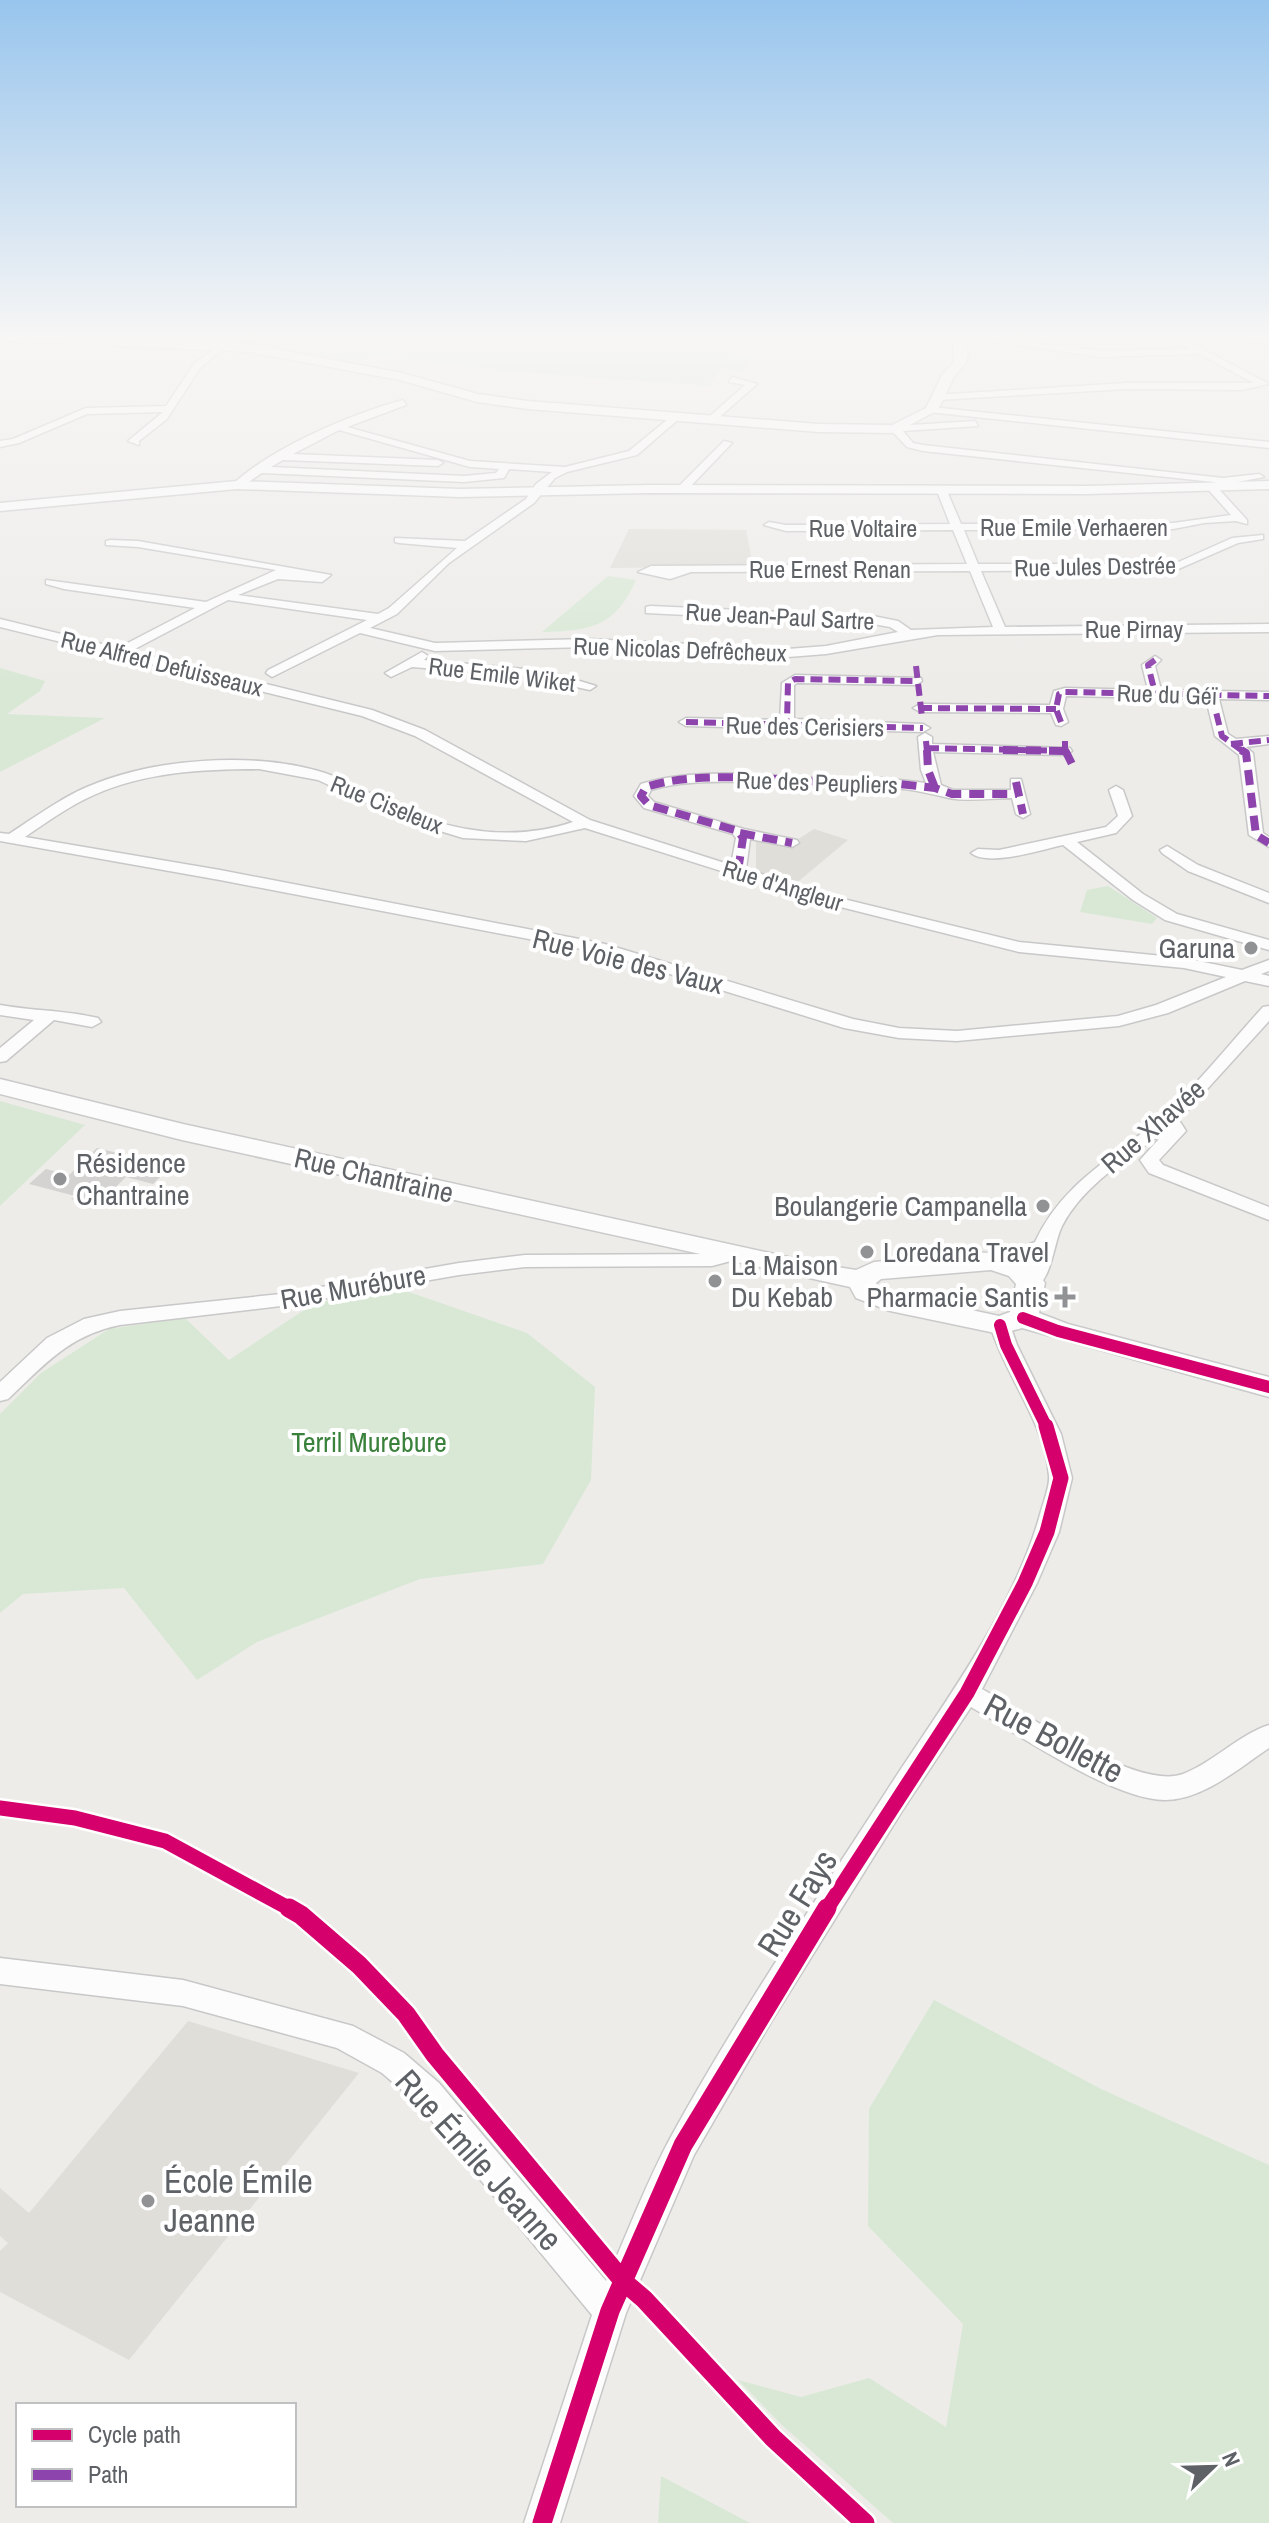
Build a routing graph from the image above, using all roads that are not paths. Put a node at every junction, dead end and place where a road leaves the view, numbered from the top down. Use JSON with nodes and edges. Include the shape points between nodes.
{"nodes":[{"id":1,"x":293,"y":451,"type":"edge"},
{"id":2,"x":417,"y":451,"type":"edge"},
{"id":3,"x":425,"y":451,"type":"joint"},
{"id":4,"x":636,"y":451,"type":"edge"},
{"id":5,"x":719,"y":451,"type":"edge"},
{"id":6,"x":945,"y":451,"type":"edge"},
{"id":7,"x":282,"y":457,"type":"junction"},
{"id":8,"x":470,"y":464,"type":"junction"},
{"id":9,"x":505,"y":467,"type":"junction"},
{"id":10,"x":562,"y":469,"type":"junction"},
{"id":11,"x":260,"y":470,"type":"junction"},
{"id":12,"x":1263,"y":480,"type":"edge"},
{"id":13,"x":237,"y":485,"type":"junction"},
{"id":14,"x":1221,"y":485,"type":"junction"},
{"id":15,"x":682,"y":489,"type":"junction"},
{"id":16,"x":535,"y":491,"type":"junction"},
{"id":17,"x":942,"y":491,"type":"junction"},
{"id":18,"x":0,"y":507,"type":"edge"},
{"id":19,"x":1238,"y":518,"type":"junction"},
{"id":20,"x":769,"y":525,"type":"dead end"},
{"id":21,"x":957,"y":528,"type":"junction"},
{"id":22,"x":1259,"y":537,"type":"junction"},
{"id":23,"x":399,"y":540,"type":"dead end"},
{"id":24,"x":110,"y":543,"type":"dead end"},
{"id":25,"x":468,"y":545,"type":"junction"},
{"id":26,"x":1269,"y":546,"type":"edge"},
{"id":27,"x":973,"y":568,"type":"junction"},
{"id":28,"x":687,"y":570,"type":"dead end"},
{"id":29,"x":50,"y":582,"type":"dead end"},
{"id":30,"x":224,"y":596,"type":"junction"},
{"id":31,"x":208,"y":606,"type":"junction"},
{"id":32,"x":650,"y":610,"type":"dead end"},
{"id":33,"x":380,"y":618,"type":"junction"},
{"id":34,"x":0,"y":623,"type":"edge"},
{"id":35,"x":1269,"y":628,"type":"edge"},
{"id":36,"x":360,"y":629,"type":"junction"},
{"id":37,"x":1000,"y":630,"type":"junction"},
{"id":38,"x":907,"y":633,"type":"junction"},
{"id":39,"x":435,"y":647,"type":"junction"},
{"id":40,"x":120,"y":652,"type":"junction"},
{"id":41,"x":1155,"y":660,"type":"dead end"},
{"id":42,"x":413,"y":663,"type":"junction"},
{"id":43,"x":916,"y":666,"type":"dead end"},
{"id":44,"x":272,"y":673,"type":"dead end"},
{"id":45,"x":391,"y":673,"type":"dead end"},
{"id":46,"x":916,"y":681,"type":"junction"},
{"id":47,"x":590,"y":686,"type":"dead end"},
{"id":48,"x":1155,"y":693,"type":"junction"},
{"id":49,"x":1212,"y":696,"type":"junction"},
{"id":50,"x":1269,"y":696,"type":"edge"},
{"id":51,"x":324,"y":703,"type":"joint"},
{"id":52,"x":920,"y":708,"type":"junction"},
{"id":53,"x":686,"y":722,"type":"dead end"},
{"id":54,"x":797,"y":724,"type":"junction"},
{"id":55,"x":923,"y":728,"type":"junction"},
{"id":56,"x":1269,"y":740,"type":"edge"},
{"id":57,"x":1231,"y":744,"type":"junction"},
{"id":58,"x":927,"y":748,"type":"junction"},
{"id":59,"x":1067,"y":752,"type":"dead end"},
{"id":60,"x":935,"y":788,"type":"junction"},
{"id":61,"x":1116,"y":790,"type":"dead end"},
{"id":62,"x":1023,"y":814,"type":"dead end"},
{"id":63,"x":585,"y":823,"type":"junction"},
{"id":64,"x":740,"y":833,"type":"junction"},
{"id":65,"x":6,"y":837,"type":"edge"},
{"id":66,"x":1067,"y":841,"type":"junction"},
{"id":67,"x":792,"y":843,"type":"dead end"},
{"id":68,"x":1269,"y":843,"type":"edge"},
{"id":69,"x":1167,"y":850,"type":"dead end"},
{"id":70,"x":978,"y":853,"type":"dead end"},
{"id":71,"x":738,"y":871,"type":"junction"},
{"id":72,"x":1269,"y":898,"type":"edge"},
{"id":73,"x":1269,"y":945,"type":"edge"},
{"id":74,"x":1269,"y":965,"type":"edge"},
{"id":75,"x":1249,"y":975,"type":"junction"},
{"id":76,"x":1269,"y":981,"type":"edge"},
{"id":77,"x":0,"y":1010,"type":"edge"},
{"id":78,"x":1269,"y":1011,"type":"edge"},
{"id":79,"x":51,"y":1014,"type":"junction"},
{"id":80,"x":92,"y":1022,"type":"dead end"},
{"id":81,"x":0,"y":1057,"type":"edge"},
{"id":82,"x":0,"y":1086,"type":"edge"},
{"id":83,"x":1170,"y":1119,"type":"junction"},
{"id":84,"x":1269,"y":1214,"type":"edge"},
{"id":85,"x":1043,"y":1246,"type":"junction"},
{"id":86,"x":741,"y":1256,"type":"junction"},
{"id":87,"x":993,"y":1261,"type":"junction"},
{"id":88,"x":861,"y":1280,"type":"junction"},
{"id":89,"x":1031,"y":1283,"type":"junction"},
{"id":90,"x":1009,"y":1329,"type":"junction"},
{"id":91,"x":1269,"y":1387,"type":"edge"},
{"id":92,"x":0,"y":1394,"type":"edge"},
{"id":93,"x":967,"y":1693,"type":"junction"},
{"id":94,"x":1269,"y":1735,"type":"edge"},
{"id":95,"x":0,"y":1971,"type":"edge"},
{"id":96,"x":610,"y":2311,"type":"junction"},
{"id":97,"x":542,"y":2523,"type":"edge"}],
"edges":[{"from":1,"to":7,"type":"street"},
{"from":2,"to":3,"type":"street"},
{"from":3,"to":8,"type":"street"},
{"from":4,"to":10,"type":"street"},
{"from":5,"to":15,"type":"street"},
{"from":6,"to":14,"type":"street"},
{"from":7,"to":8,"type":"street"},
{"from":7,"to":11,"type":"street"},
{"from":8,"to":9,"type":"street"},
{"from":9,"to":10,"type":"street"},
{"from":9,"to":11,"type":"street","via":[[500,476],[464,479]]},
{"from":10,"to":16,"type":"street"},
{"from":11,"to":13,"type":"street"},
{"from":12,"to":14,"type":"street"},
{"from":13,"to":16,"type":"street"},
{"from":13,"to":18,"type":"street"},
{"from":14,"to":17,"type":"street"},
{"from":14,"to":19,"type":"street"},
{"from":15,"to":16,"type":"street"},
{"from":15,"to":17,"type":"street"},
{"from":16,"to":25,"type":"street","via":[[530,501]]},
{"from":17,"to":21,"type":"street"},
{"from":19,"to":21,"type":"street","name":"Rue Emile Verhaeren","via":[[1173,526]]},
{"from":19,"to":22,"type":"street"},
{"from":20,"to":21,"type":"street","name":"Rue Voltaire"},
{"from":21,"to":27,"type":"street"},
{"from":22,"to":26,"type":"street"},
{"from":22,"to":27,"type":"street","name":"Rue Jules Destrée","via":[[1236,540],[1176,567]]},
{"from":23,"to":25,"type":"street"},
{"from":24,"to":30,"type":"street","via":[[281,572]]},
{"from":25,"to":33,"type":"street"},
{"from":27,"to":28,"type":"street","name":"Rue Ernest Renan"},
{"from":27,"to":37,"type":"street"},
{"from":29,"to":31,"type":"street"},
{"from":30,"to":31,"type":"street"},
{"from":30,"to":33,"type":"street"},
{"from":31,"to":40,"type":"street"},
{"from":32,"to":38,"type":"street","name":"Rue Jean-Paul Sartre","via":[[880,621]]},
{"from":33,"to":36,"type":"street"},
{"from":34,"to":40,"type":"street","name":"Rue Alfred Defuisseaux"},
{"from":35,"to":37,"type":"street","name":"Rue Pirnay"},
{"from":36,"to":39,"type":"street","name":"Rue Nicolas Defrêcheux"},
{"from":36,"to":44,"type":"street"},
{"from":37,"to":38,"type":"street","name":"Rue Nicolas Defrêcheux"},
{"from":38,"to":39,"type":"street","name":"Rue Nicolas Defrêcheux","via":[[815,653],[589,643]]},
{"from":39,"to":42,"type":"street","name":"Rue Emile Wiket"},
{"from":40,"to":51,"type":"street","name":"Rue Alfred Defuisseaux"},
{"from":41,"to":48,"type":"street","via":[[1148,665]]},
{"from":42,"to":45,"type":"street","name":"Rue Emile Wiket"},
{"from":42,"to":47,"type":"street","name":"Rue Emile Wiket"},
{"from":43,"to":46,"type":"street"},
{"from":46,"to":52,"type":"street"},
{"from":46,"to":54,"type":"street","via":[[795,679],[788,683],[787,721]]},
{"from":48,"to":49,"type":"street","name":"Rue du Géï"},
{"from":48,"to":52,"type":"street","name":"Rue du Géï","via":[[1065,692],[1059,694],[1059,715]]},
{"from":49,"to":50,"type":"street","name":"Rue du Géï"},
{"from":49,"to":57,"type":"street","via":[[1222,736]]},
{"from":51,"to":63,"type":"street","name":"Rue d'Angleur","via":[[420,733]]},
{"from":52,"to":55,"type":"street"},
{"from":53,"to":54,"type":"street","name":"Rue des Cerisiers"},
{"from":54,"to":55,"type":"street","name":"Rue des Cerisiers"},
{"from":55,"to":58,"type":"street"},
{"from":56,"to":57,"type":"street"},
{"from":57,"to":68,"type":"street","via":[[1246,753],[1256,835]]},
{"from":58,"to":59,"type":"street"},
{"from":58,"to":60,"type":"street"},
{"from":60,"to":62,"type":"street","name":"Rue des Peupliers","via":[[952,794],[1017,788]]},
{"from":60,"to":64,"type":"street","name":"Rue des Peupliers","via":[[882,782],[664,781],[646,787],[641,796],[649,805]]},
{"from":61,"to":66,"type":"street","via":[[1123,821],[1111,830]]},
{"from":63,"to":65,"type":"street","name":"Rue Ciseleux","via":[[526,836],[450,830],[422,823],[349,785],[303,771],[234,765],[161,771],[100,787]]},
{"from":63,"to":71,"type":"street","name":"Rue d'Angleur"},
{"from":64,"to":67,"type":"street"},
{"from":64,"to":71,"type":"street"},
{"from":65,"to":75,"type":"street","name":"Rue Voie des Vaux","via":[[605,949],[850,1024],[899,1033],[957,1036],[1119,1021]]},
{"from":66,"to":70,"type":"street"},
{"from":66,"to":73,"type":"street","via":[[1171,917]]},
{"from":69,"to":72,"type":"street","via":[[1193,868]]},
{"from":71,"to":75,"type":"street","name":"Rue d'Angleur","via":[[818,897],[1019,947],[1184,963]]},
{"from":74,"to":75,"type":"street","name":"Rue Voie des Vaux"},
{"from":75,"to":76,"type":"street","name":"Rue d'Angleur"},
{"from":77,"to":79,"type":"street"},
{"from":78,"to":83,"type":"street","name":"Rue Xhavée"},
{"from":79,"to":80,"type":"street"},
{"from":79,"to":81,"type":"street"},
{"from":82,"to":86,"type":"street","name":"Rue Chantraine","via":[[182,1132]]},
{"from":83,"to":84,"type":"street","via":[[1177,1131],[1149,1160],[1156,1169]]},
{"from":83,"to":85,"type":"street","name":"Rue Xhavée","via":[[1073,1197]]},
{"from":85,"to":87,"type":"street"},
{"from":85,"to":89,"type":"street","name":"Rue Xhavée"},
{"from":86,"to":88,"type":"street","name":"Rue Chantraine"},
{"from":86,"to":92,"type":"street","name":"Rue Murébure","via":[[525,1261],[281,1300],[120,1318],[91,1324],[54,1343]]},
{"from":87,"to":88,"type":"street","via":[[874,1271]]},
{"from":87,"to":89,"type":"street","via":[[1019,1270]]},
{"from":88,"to":90,"type":"street","via":[[866,1292],[890,1302]]},
{"from":89,"to":90,"type":"street"},
{"from":90,"to":91,"type":"street","via":[[1058,1331]]},
{"from":90,"to":93,"type":"street","name":"Rue Fays","via":[[1050,1434],[1061,1478],[1047,1532],[1025,1583]]},
{"from":93,"to":94,"type":"street","name":"Rue Bollette","via":[[1115,1775],[1164,1789],[1194,1781]]},
{"from":93,"to":96,"type":"street","name":"Rue Fays","via":[[862,1852],[683,2145]]},
{"from":95,"to":96,"type":"street","name":"Rue Émile Jeanne","via":[[183,1993],[343,2036],[393,2063],[428,2093]]},
{"from":96,"to":97,"type":"street","name":"Rue Fays"}]}
